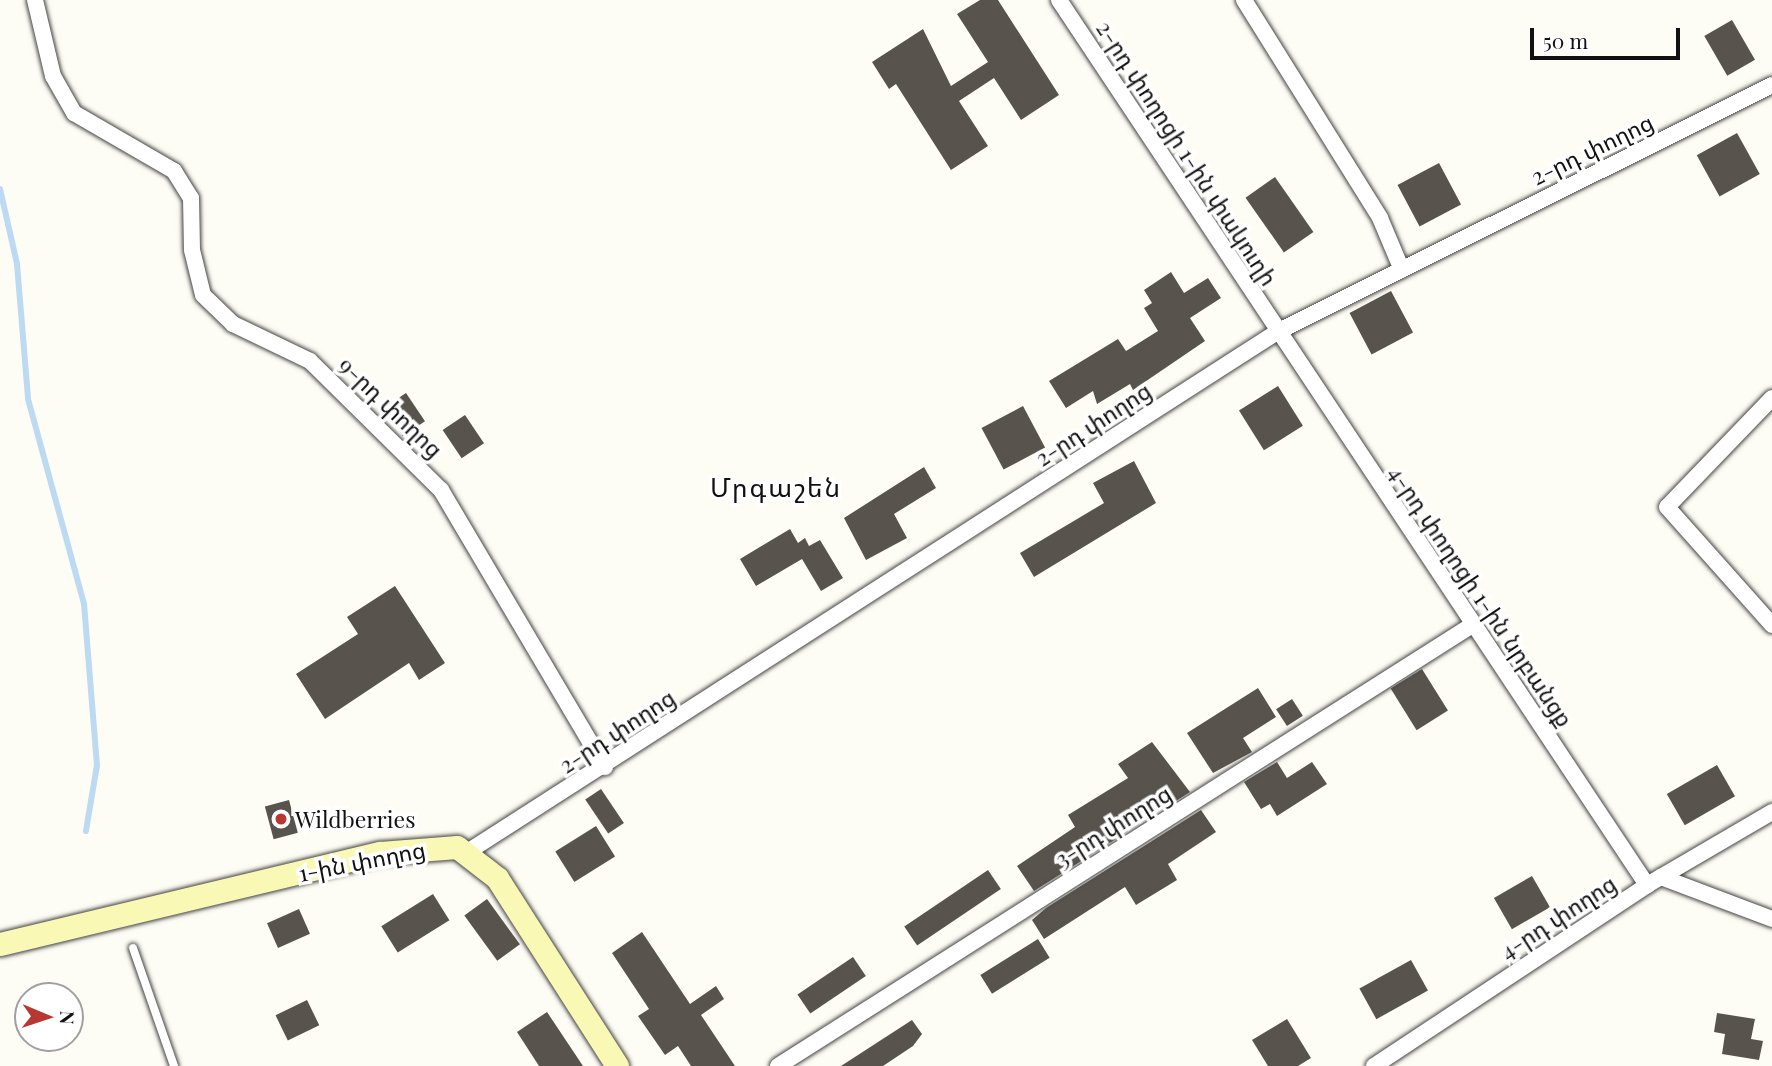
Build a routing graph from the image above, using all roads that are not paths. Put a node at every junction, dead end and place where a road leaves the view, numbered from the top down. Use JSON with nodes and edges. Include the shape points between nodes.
{"nodes":[{"id":1,"x":35,"y":0,"type":"edge"},
{"id":2,"x":1059,"y":0,"type":"edge"},
{"id":3,"x":1244,"y":0,"type":"edge"},
{"id":4,"x":1772,"y":85,"type":"edge"},
{"id":5,"x":1402,"y":270,"type":"junction"},
{"id":6,"x":1277,"y":332,"type":"junction"},
{"id":7,"x":1772,"y":398,"type":"edge"},
{"id":8,"x":1472,"y":625,"type":"junction"},
{"id":9,"x":1772,"y":625,"type":"edge"},
{"id":10,"x":605,"y":767,"type":"junction"},
{"id":11,"x":1772,"y":812,"type":"edge"},
{"id":12,"x":468,"y":852,"type":"junction"},
{"id":13,"x":1654,"y":881,"type":"junction"},
{"id":14,"x":1772,"y":919,"type":"edge"},
{"id":15,"x":0,"y":944,"type":"edge"},
{"id":16,"x":133,"y":948,"type":"dead end"},
{"id":17,"x":174,"y":1066,"type":"edge"},
{"id":18,"x":617,"y":1066,"type":"edge"},
{"id":19,"x":778,"y":1066,"type":"edge"},
{"id":20,"x":1374,"y":1066,"type":"edge"}],
"edges":[{"from":1,"to":10,"type":"street","name":"9-րդ փողոց","via":[[53,76],[74,114],[174,171],[191,198],[192,250],[204,295],[233,324],[310,361],[441,490]]},
{"from":2,"to":6,"type":"street","name":"2-րդ փողոցի 1-ին փակուղի"},
{"from":3,"to":5,"type":"street","via":[[1380,218]]},
{"from":4,"to":5,"type":"street","name":"2-րդ փողոց"},
{"from":5,"to":6,"type":"street","name":"2-րդ փողոց"},
{"from":6,"to":8,"type":"street","name":"4-րդ փողոցի 1-ին նրբանցք"},
{"from":6,"to":10,"type":"street","name":"2-րդ փողոց"},
{"from":7,"to":9,"type":"street","via":[[1667,507]]},
{"from":8,"to":13,"type":"street","name":"4-րդ փողոցի 1-ին նրբանցք"},
{"from":8,"to":19,"type":"street","name":"3-րդ փողոց"},
{"from":10,"to":12,"type":"street","name":"2-րդ փողոց"},
{"from":11,"to":13,"type":"street","name":"4-րդ փողոց"},
{"from":12,"to":15,"type":"main road","name":"1-ին փողոց","via":[[425,846],[380,853]]},
{"from":12,"to":18,"type":"main road","via":[[497,878]]},
{"from":13,"to":14,"type":"street"},
{"from":13,"to":20,"type":"street","name":"4-րդ փողոց"},
{"from":16,"to":17,"type":"lane"}]}
